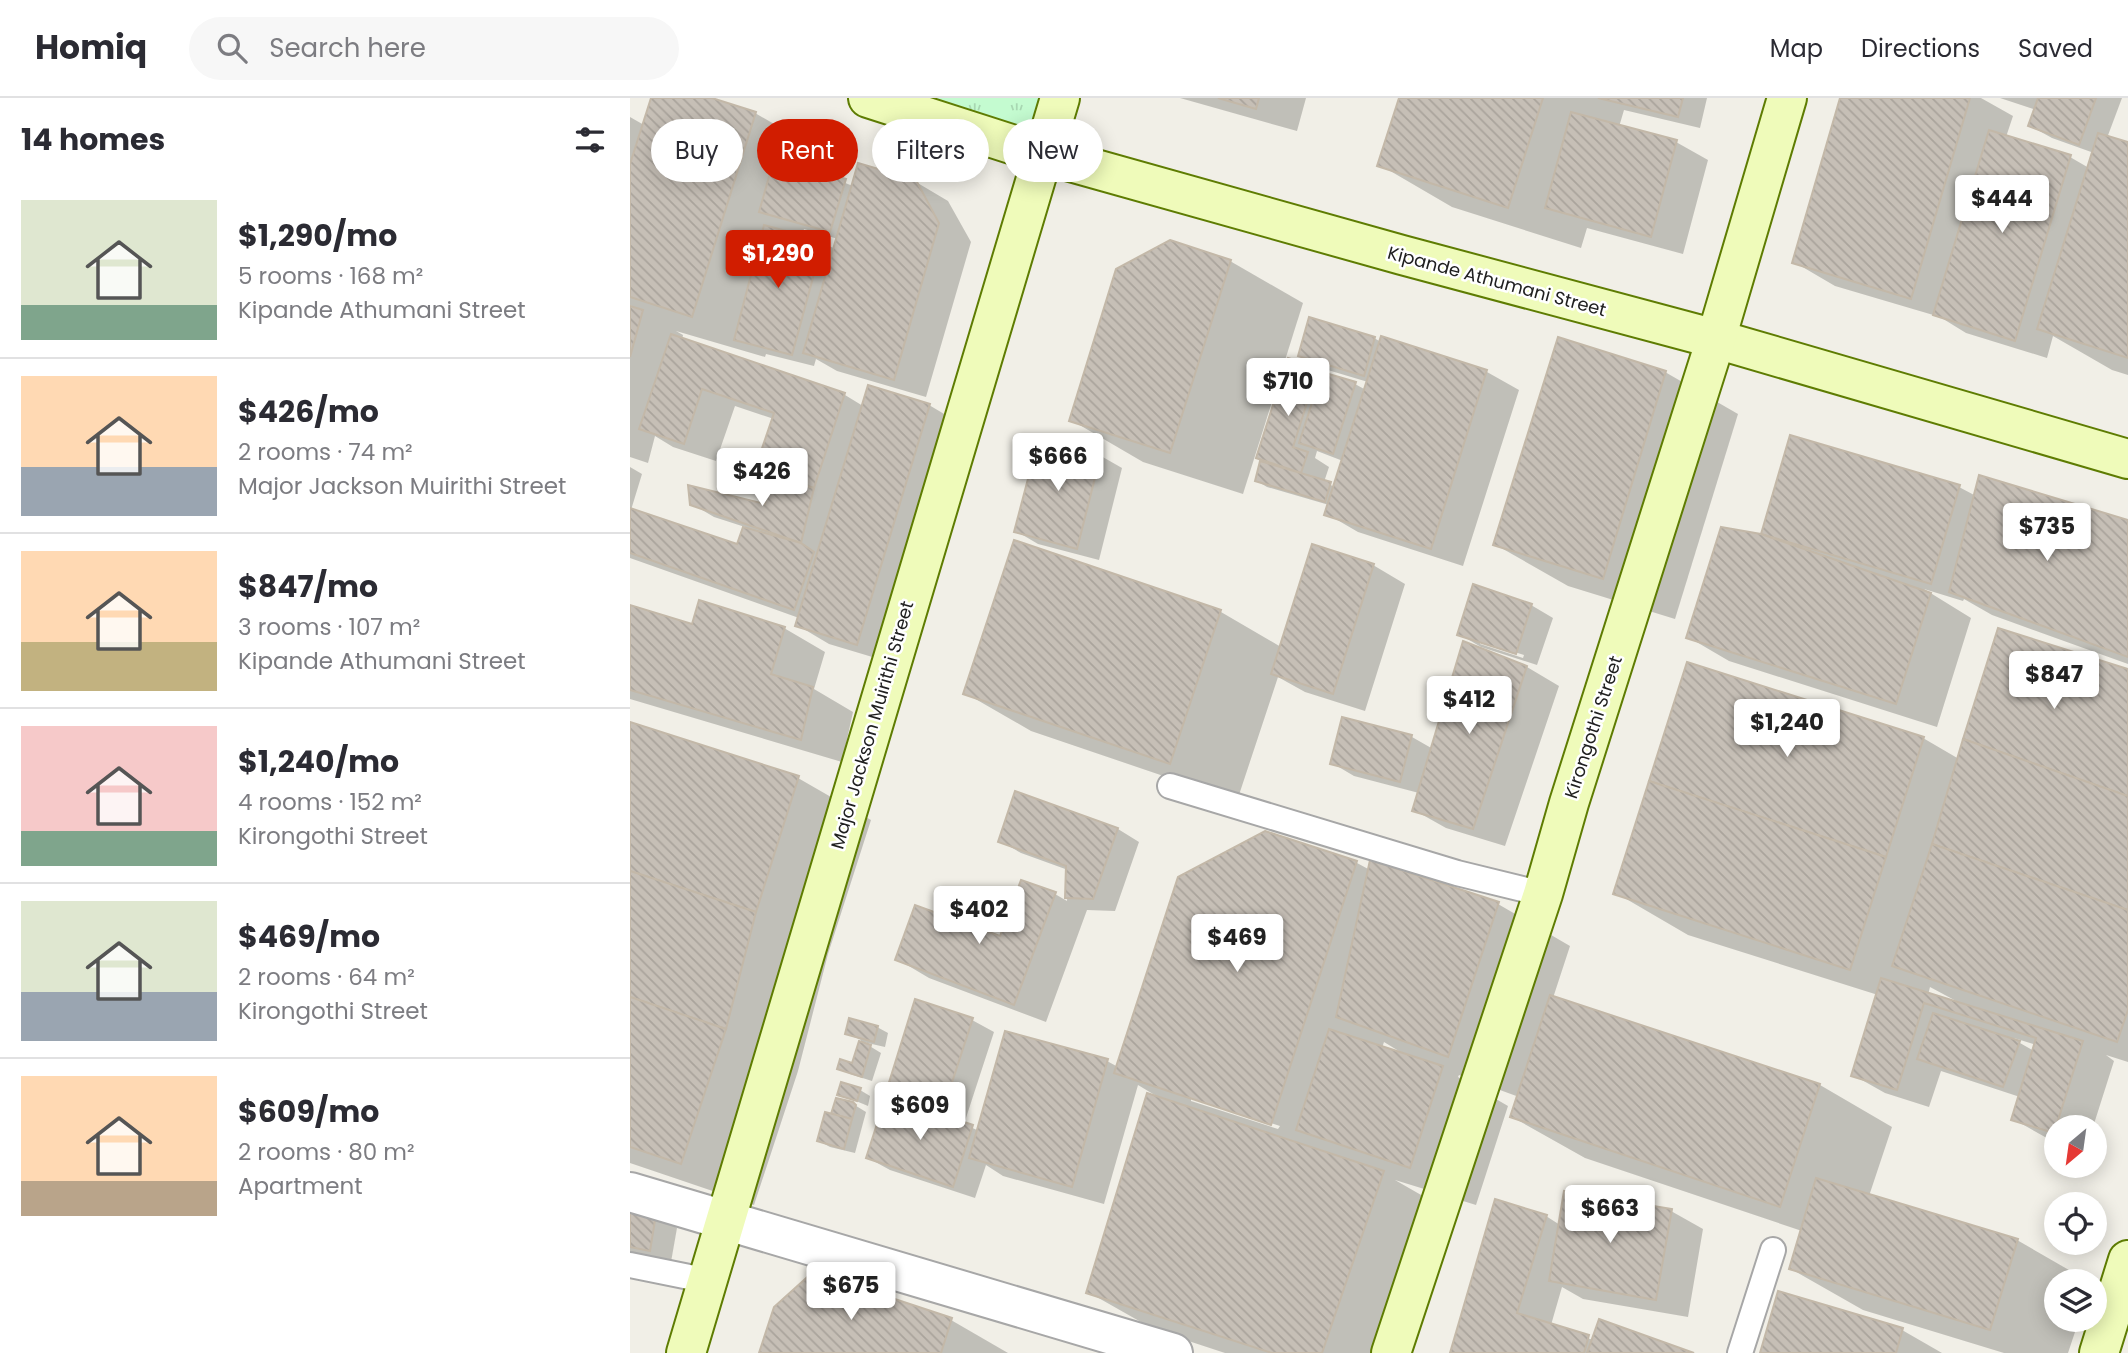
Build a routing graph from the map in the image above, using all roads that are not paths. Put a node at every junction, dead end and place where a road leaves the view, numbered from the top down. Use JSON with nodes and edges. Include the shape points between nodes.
{"nodes":[{"id":1,"x":868,"y":98,"type":"edge"},
{"id":2,"x":1060,"y":98,"type":"edge"},
{"id":3,"x":1787,"y":98,"type":"edge"},
{"id":4,"x":1053,"y":119,"type":"edge"},
{"id":5,"x":1003,"y":141,"type":"edge"},
{"id":6,"x":1103,"y":171,"type":"edge"},
{"id":7,"x":1034,"y":182,"type":"edge"},
{"id":8,"x":1716,"y":339,"type":"junction"},
{"id":9,"x":2128,"y":459,"type":"edge"},
{"id":10,"x":1170,"y":786,"type":"dead end"},
{"id":11,"x":1543,"y":894,"type":"junction"},
{"id":12,"x":630,"y":1192,"type":"edge"},
{"id":13,"x":727,"y":1221,"type":"junction"},
{"id":14,"x":1773,"y":1250,"type":"dead end"},
{"id":15,"x":2128,"y":1260,"type":"edge"},
{"id":16,"x":630,"y":1265,"type":"edge"},
{"id":17,"x":709,"y":1281,"type":"junction"},
{"id":18,"x":686,"y":1353,"type":"edge"},
{"id":19,"x":1173,"y":1353,"type":"edge"},
{"id":20,"x":1391,"y":1353,"type":"edge"},
{"id":21,"x":1740,"y":1353,"type":"edge"},
{"id":22,"x":2099,"y":1353,"type":"edge"}],
"edges":[{"from":1,"to":5,"type":"street","name":"Kipande Athumani Street"},
{"from":2,"to":4,"type":"street","name":"Major Jackson Muirithi Street"},
{"from":3,"to":8,"type":"street","name":"Kirongothi Street"},
{"from":6,"to":8,"type":"street","name":"Kipande Athumani Street"},
{"from":7,"to":13,"type":"street","name":"Major Jackson Muirithi Street"},
{"from":8,"to":9,"type":"street","name":"Kipande Athumani Street"},
{"from":8,"to":11,"type":"street","name":"Kirongothi Street"},
{"from":10,"to":11,"type":"lane","via":[[1457,873]]},
{"from":11,"to":20,"type":"street","name":"Kirongothi Street"},
{"from":12,"to":13,"type":"street"},
{"from":13,"to":17,"type":"street","name":"Major Jackson Muirithi Street"},
{"from":13,"to":19,"type":"street"},
{"from":14,"to":21,"type":"lane"},
{"from":15,"to":22,"type":"street"},
{"from":16,"to":17,"type":"lane"},
{"from":17,"to":18,"type":"street","name":"Major Jackson Muirithi Street"}]}
